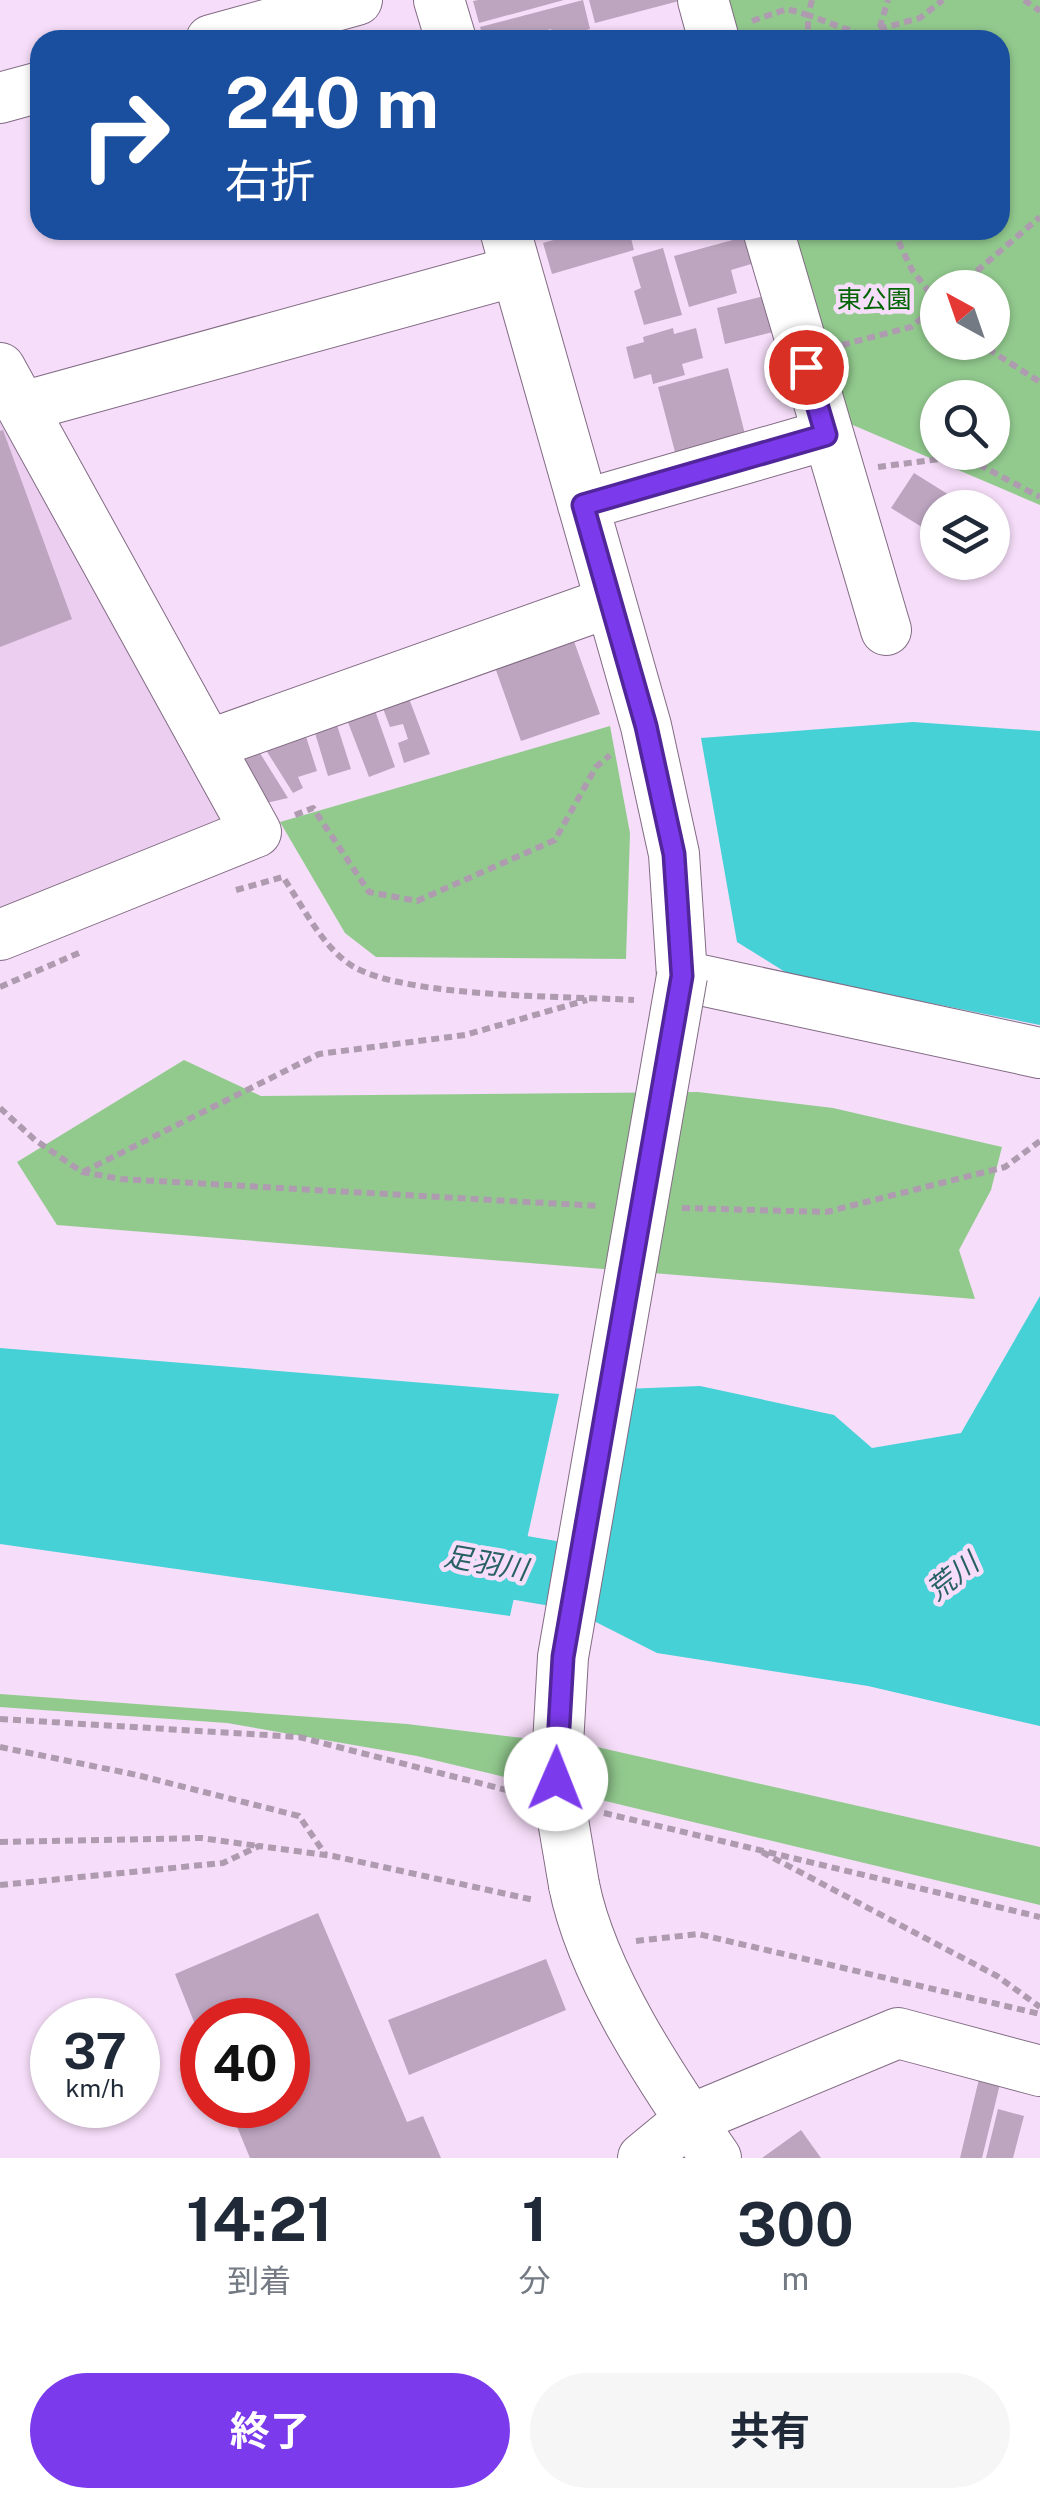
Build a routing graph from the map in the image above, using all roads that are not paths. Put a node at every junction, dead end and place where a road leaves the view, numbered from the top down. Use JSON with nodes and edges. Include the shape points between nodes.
{"nodes":[{"id":1,"x":357,"y":0,"type":"edge"},
{"id":2,"x":440,"y":0,"type":"edge"},
{"id":3,"x":248,"y":30,"type":"edge"},
{"id":4,"x":448,"y":30,"type":"edge"},
{"id":5,"x":30,"y":90,"type":"edge"},
{"id":6,"x":0,"y":98,"type":"edge"},
{"id":7,"x":771,"y":240,"type":"edge"},
{"id":8,"x":511,"y":250,"type":"edge"},
{"id":9,"x":11,"y":388,"type":"edge"},
{"id":10,"x":831,"y":454,"type":"junction"},
{"id":11,"x":583,"y":505,"type":"junction"},
{"id":12,"x":610,"y":602,"type":"junction"},
{"id":13,"x":886,"y":630,"type":"dead end"},
{"id":14,"x":208,"y":745,"type":"junction"},
{"id":15,"x":0,"y":935,"type":"edge"},
{"id":16,"x":666,"y":988,"type":"junction"},
{"id":17,"x":1040,"y":1053,"type":"edge"},
{"id":18,"x":1040,"y":2071,"type":"edge"},
{"id":19,"x":702,"y":2139,"type":"edge"},
{"id":20,"x":643,"y":2158,"type":"edge"}],
"edges":[{"from":1,"to":3,"type":"street"},
{"from":2,"to":4,"type":"street"},
{"from":5,"to":6,"type":"street"},
{"from":7,"to":10,"type":"street"},
{"from":8,"to":9,"type":"street"},
{"from":8,"to":11,"type":"street"},
{"from":9,"to":14,"type":"street"},
{"from":10,"to":11,"type":"street"},
{"from":10,"to":13,"type":"street"},
{"from":11,"to":12,"type":"street"},
{"from":12,"to":14,"type":"street"},
{"from":12,"to":16,"type":"street","via":[[674,854]]},
{"from":14,"to":15,"type":"street","via":[[256,832]]},
{"from":16,"to":17,"type":"street"},
{"from":16,"to":19,"type":"street","bridge":true,"via":[[563,1657],[556,1779],[582,1914]]},
{"from":18,"to":19,"type":"street","via":[[898,2033]]},
{"from":19,"to":20,"type":"street"}]}
